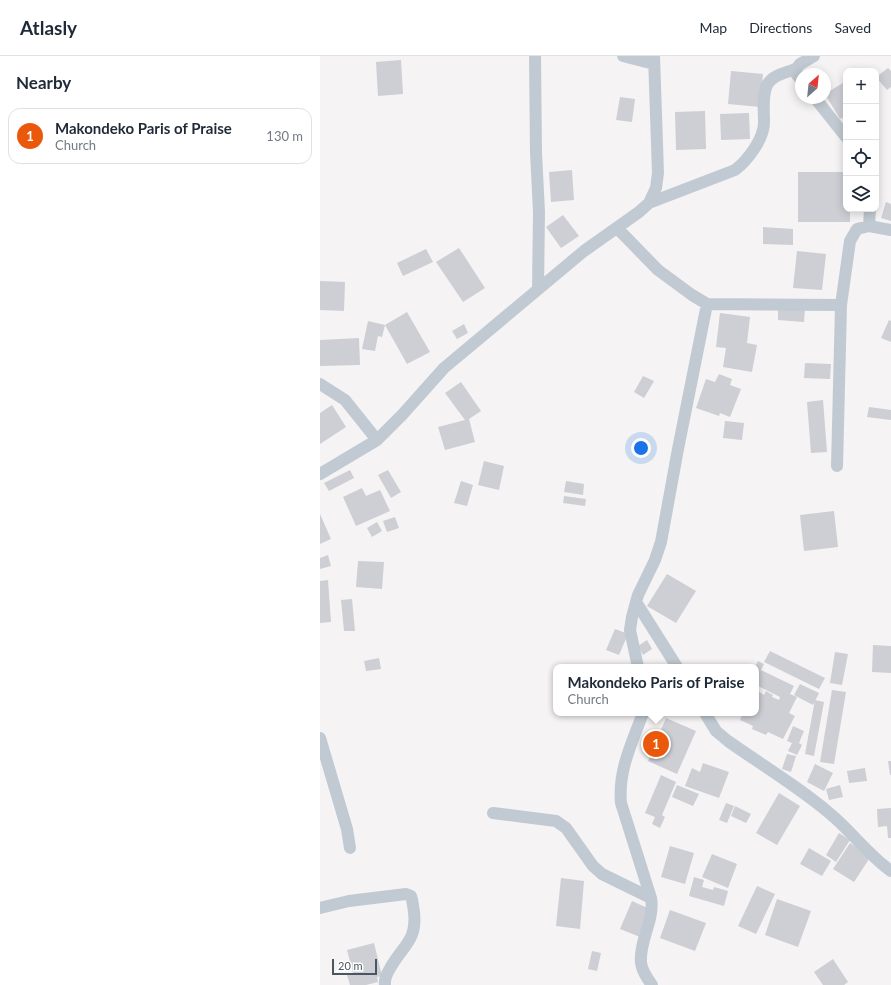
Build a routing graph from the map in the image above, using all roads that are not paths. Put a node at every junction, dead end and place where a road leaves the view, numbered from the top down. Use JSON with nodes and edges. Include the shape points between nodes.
{"nodes":[{"id":1,"x":535,"y":56,"type":"edge"},
{"id":2,"x":623,"y":56,"type":"edge"},
{"id":3,"x":814,"y":56,"type":"edge"},
{"id":4,"x":654,"y":60,"type":"edge"},
{"id":5,"x":799,"y":67,"type":"edge"},
{"id":6,"x":820,"y":104,"type":"edge"},
{"id":7,"x":843,"y":133,"type":"edge"},
{"id":8,"x":648,"y":203,"type":"junction"},
{"id":9,"x":870,"y":212,"type":"edge"},
{"id":10,"x":869,"y":226,"type":"junction"},
{"id":11,"x":617,"y":228,"type":"junction"},
{"id":12,"x":891,"y":230,"type":"edge"},
{"id":13,"x":538,"y":289,"type":"junction"},
{"id":14,"x":707,"y":304,"type":"junction"},
{"id":15,"x":841,"y":306,"type":"junction"},
{"id":16,"x":320,"y":384,"type":"edge"},
{"id":17,"x":377,"y":440,"type":"junction"},
{"id":18,"x":837,"y":466,"type":"dead end"},
{"id":19,"x":320,"y":474,"type":"edge"},
{"id":20,"x":636,"y":602,"type":"junction"},
{"id":21,"x":637,"y":664,"type":"edge"},
{"id":22,"x":675,"y":664,"type":"edge"},
{"id":23,"x":642,"y":716,"type":"edge"},
{"id":24,"x":707,"y":716,"type":"edge"},
{"id":25,"x":320,"y":738,"type":"edge"},
{"id":26,"x":493,"y":813,"type":"dead end"},
{"id":27,"x":350,"y":848,"type":"dead end"},
{"id":28,"x":891,"y":871,"type":"edge"},
{"id":29,"x":651,"y":898,"type":"junction"},
{"id":30,"x":320,"y":908,"type":"edge"},
{"id":31,"x":385,"y":985,"type":"edge"},
{"id":32,"x":652,"y":985,"type":"edge"}],
"edges":[{"from":1,"to":13,"type":"street"},
{"from":2,"to":4,"type":"street"},
{"from":3,"to":5,"type":"street"},
{"from":4,"to":8,"type":"street","via":[[658,173],[656,188]]},
{"from":5,"to":8,"type":"street","via":[[776,76],[767,84],[762,133],[742,164],[735,170]]},
{"from":6,"to":7,"type":"street"},
{"from":8,"to":11,"type":"street"},
{"from":9,"to":10,"type":"street"},
{"from":10,"to":12,"type":"street"},
{"from":10,"to":15,"type":"street","via":[[857,229],[850,240]]},
{"from":11,"to":13,"type":"street"},
{"from":11,"to":14,"type":"street","via":[[658,270]]},
{"from":13,"to":17,"type":"street","via":[[444,368]]},
{"from":14,"to":15,"type":"street"},
{"from":14,"to":20,"type":"street","via":[[661,542]]},
{"from":15,"to":18,"type":"street"},
{"from":16,"to":17,"type":"street","via":[[345,400]]},
{"from":17,"to":19,"type":"street"},
{"from":20,"to":21,"type":"street","via":[[630,630]]},
{"from":20,"to":22,"type":"street"},
{"from":23,"to":29,"type":"street","via":[[621,773],[620,788],[621,803]]},
{"from":24,"to":28,"type":"street","via":[[716,731],[835,818]]},
{"from":25,"to":27,"type":"street","via":[[347,828]]},
{"from":26,"to":29,"type":"street","via":[[556,821],[566,828],[593,866],[602,874]]},
{"from":29,"to":32,"type":"street","via":[[651,917],[641,963]]},
{"from":30,"to":31,"type":"street","via":[[356,900],[406,894],[410,896],[414,932],[386,976]]}]}
